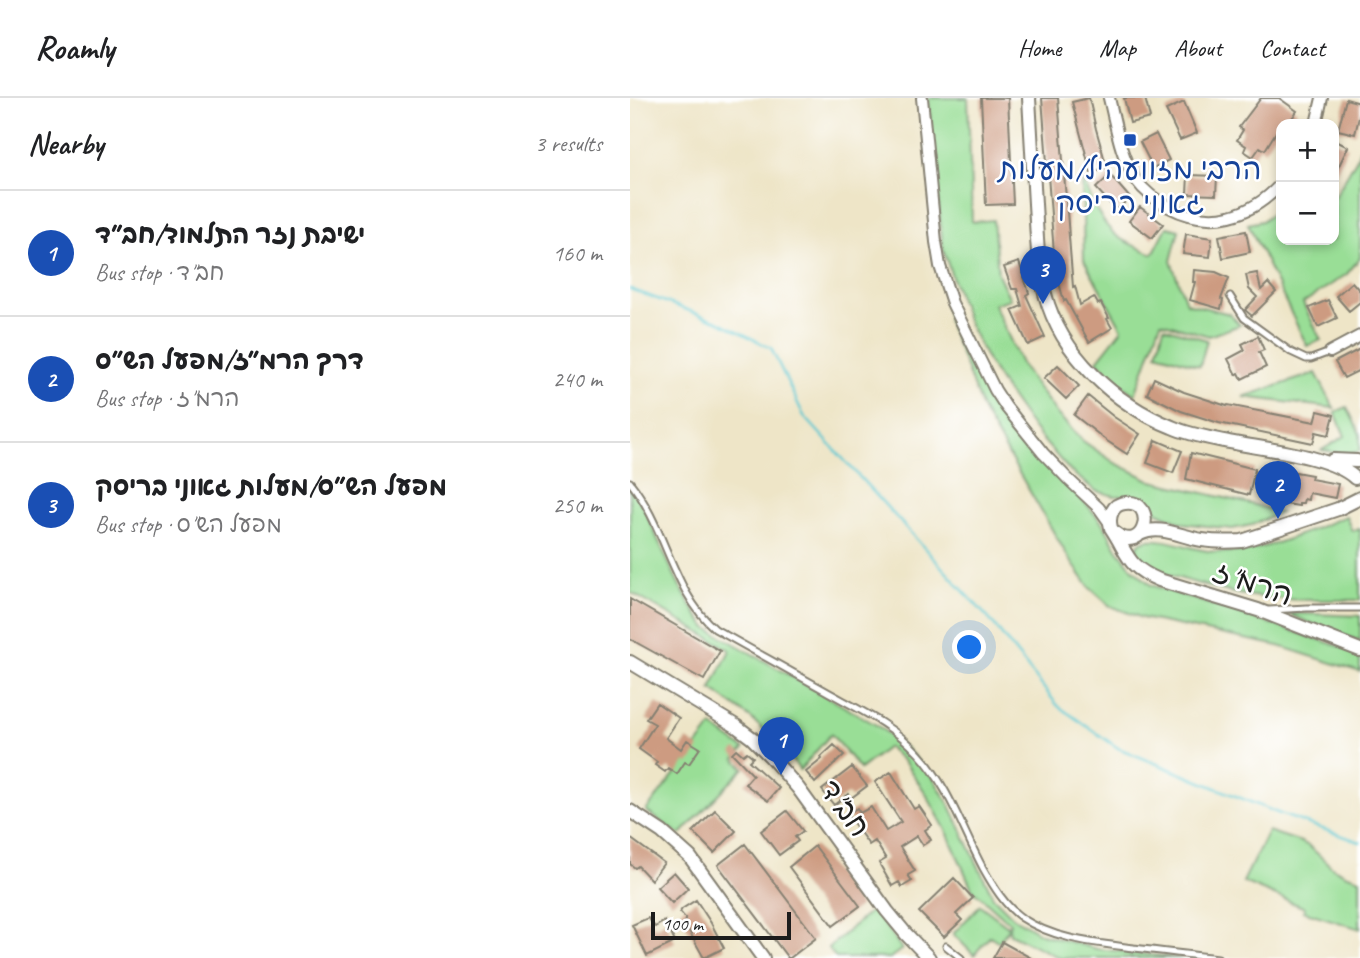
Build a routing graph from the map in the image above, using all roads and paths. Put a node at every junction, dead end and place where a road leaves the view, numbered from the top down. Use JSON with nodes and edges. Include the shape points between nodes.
{"nodes":[{"id":1,"x":922,"y":98,"type":"edge"},
{"id":2,"x":1029,"y":98,"type":"edge"},
{"id":3,"x":1108,"y":98,"type":"edge"},
{"id":4,"x":1322,"y":98,"type":"edge"},
{"id":5,"x":1317,"y":119,"type":"edge"},
{"id":6,"x":1276,"y":190,"type":"edge"},
{"id":7,"x":1230,"y":296,"type":"dead end"},
{"id":8,"x":1360,"y":335,"type":"edge"},
{"id":9,"x":1331,"y":352,"type":"joint"},
{"id":10,"x":1316,"y":459,"type":"junction"},
{"id":11,"x":1358,"y":459,"type":"edge"},
{"id":12,"x":630,"y":482,"type":"edge"},
{"id":13,"x":1358,"y":482,"type":"edge"},
{"id":14,"x":1083,"y":492,"type":"junction"},
{"id":15,"x":1360,"y":498,"type":"edge"},
{"id":16,"x":1121,"y":504,"type":"junction"},
{"id":17,"x":1338,"y":509,"type":"junction"},
{"id":18,"x":1145,"y":515,"type":"junction"},
{"id":19,"x":1112,"y":528,"type":"junction"},
{"id":20,"x":1138,"y":535,"type":"junction"},
{"id":21,"x":1185,"y":536,"type":"junction"},
{"id":22,"x":1132,"y":562,"type":"junction"},
{"id":23,"x":1360,"y":608,"type":"edge"},
{"id":24,"x":1258,"y":610,"type":"junction"},
{"id":25,"x":1360,"y":650,"type":"edge"},
{"id":26,"x":630,"y":662,"type":"edge"},
{"id":27,"x":630,"y":811,"type":"edge"},
{"id":28,"x":946,"y":946,"type":"dead end"},
{"id":29,"x":763,"y":958,"type":"edge"},
{"id":30,"x":929,"y":958,"type":"edge"},
{"id":31,"x":961,"y":958,"type":"edge"},
{"id":32,"x":1219,"y":958,"type":"edge"}],
"edges":[{"from":1,"to":14,"type":"street","via":[[936,242],[952,303],[1006,407]]},
{"from":2,"to":10,"type":"street","via":[[1040,268],[1051,313],[1070,348],[1111,391],[1155,419],[1194,435]]},
{"from":3,"to":6,"type":"street","via":[[1128,165],[1149,194],[1176,211],[1204,218],[1229,217],[1257,205]]},
{"from":4,"to":5,"type":"street"},
{"from":7,"to":9,"type":"lane","via":[[1244,318],[1291,352],[1306,359]]},
{"from":8,"to":9,"type":"street"},
{"from":10,"to":11,"type":"street"},
{"from":10,"to":13,"type":"street","via":[[1338,467]]},
{"from":11,"to":13,"type":"street","via":[[1353,472]]},
{"from":12,"to":32,"type":"lane","via":[[703,619],[901,736],[936,775],[984,869],[1007,905],[1021,917],[1037,927],[1089,942]]},
{"from":13,"to":17,"type":"street","via":[[1351,499]]},
{"from":14,"to":16,"type":"street","via":[[1102,502]]},
{"from":14,"to":19,"type":"street"},
{"from":15,"to":17,"type":"street","name":"הרמ\"ז"},
{"from":16,"to":18,"type":"street","via":[[1132,503]]},
{"from":16,"to":19,"type":"street","via":[[1112,511]]},
{"from":17,"to":21,"type":"street","name":"הרמ\"ז","via":[[1242,541]]},
{"from":18,"to":20,"type":"street"},
{"from":18,"to":21,"type":"street","name":"הרמ\"ז"},
{"from":19,"to":20,"type":"street","via":[[1125,538]]},
{"from":19,"to":22,"type":"street","name":"הרמ\"ז"},
{"from":20,"to":21,"type":"street","name":"הרמ\"ז","via":[[1157,529]]},
{"from":20,"to":22,"type":"street","via":[[1128,548]]},
{"from":22,"to":24,"type":"street","name":"הרמ\"ז","via":[[1159,580]]},
{"from":23,"to":24,"type":"lane"},
{"from":24,"to":25,"type":"street","name":"הרמ\"ז"},
{"from":26,"to":30,"type":"street","name":"חב\"ד","via":[[752,738],[798,788],[894,919]]},
{"from":27,"to":29,"type":"street","via":[[690,857]]},
{"from":28,"to":31,"type":"lane"}]}
